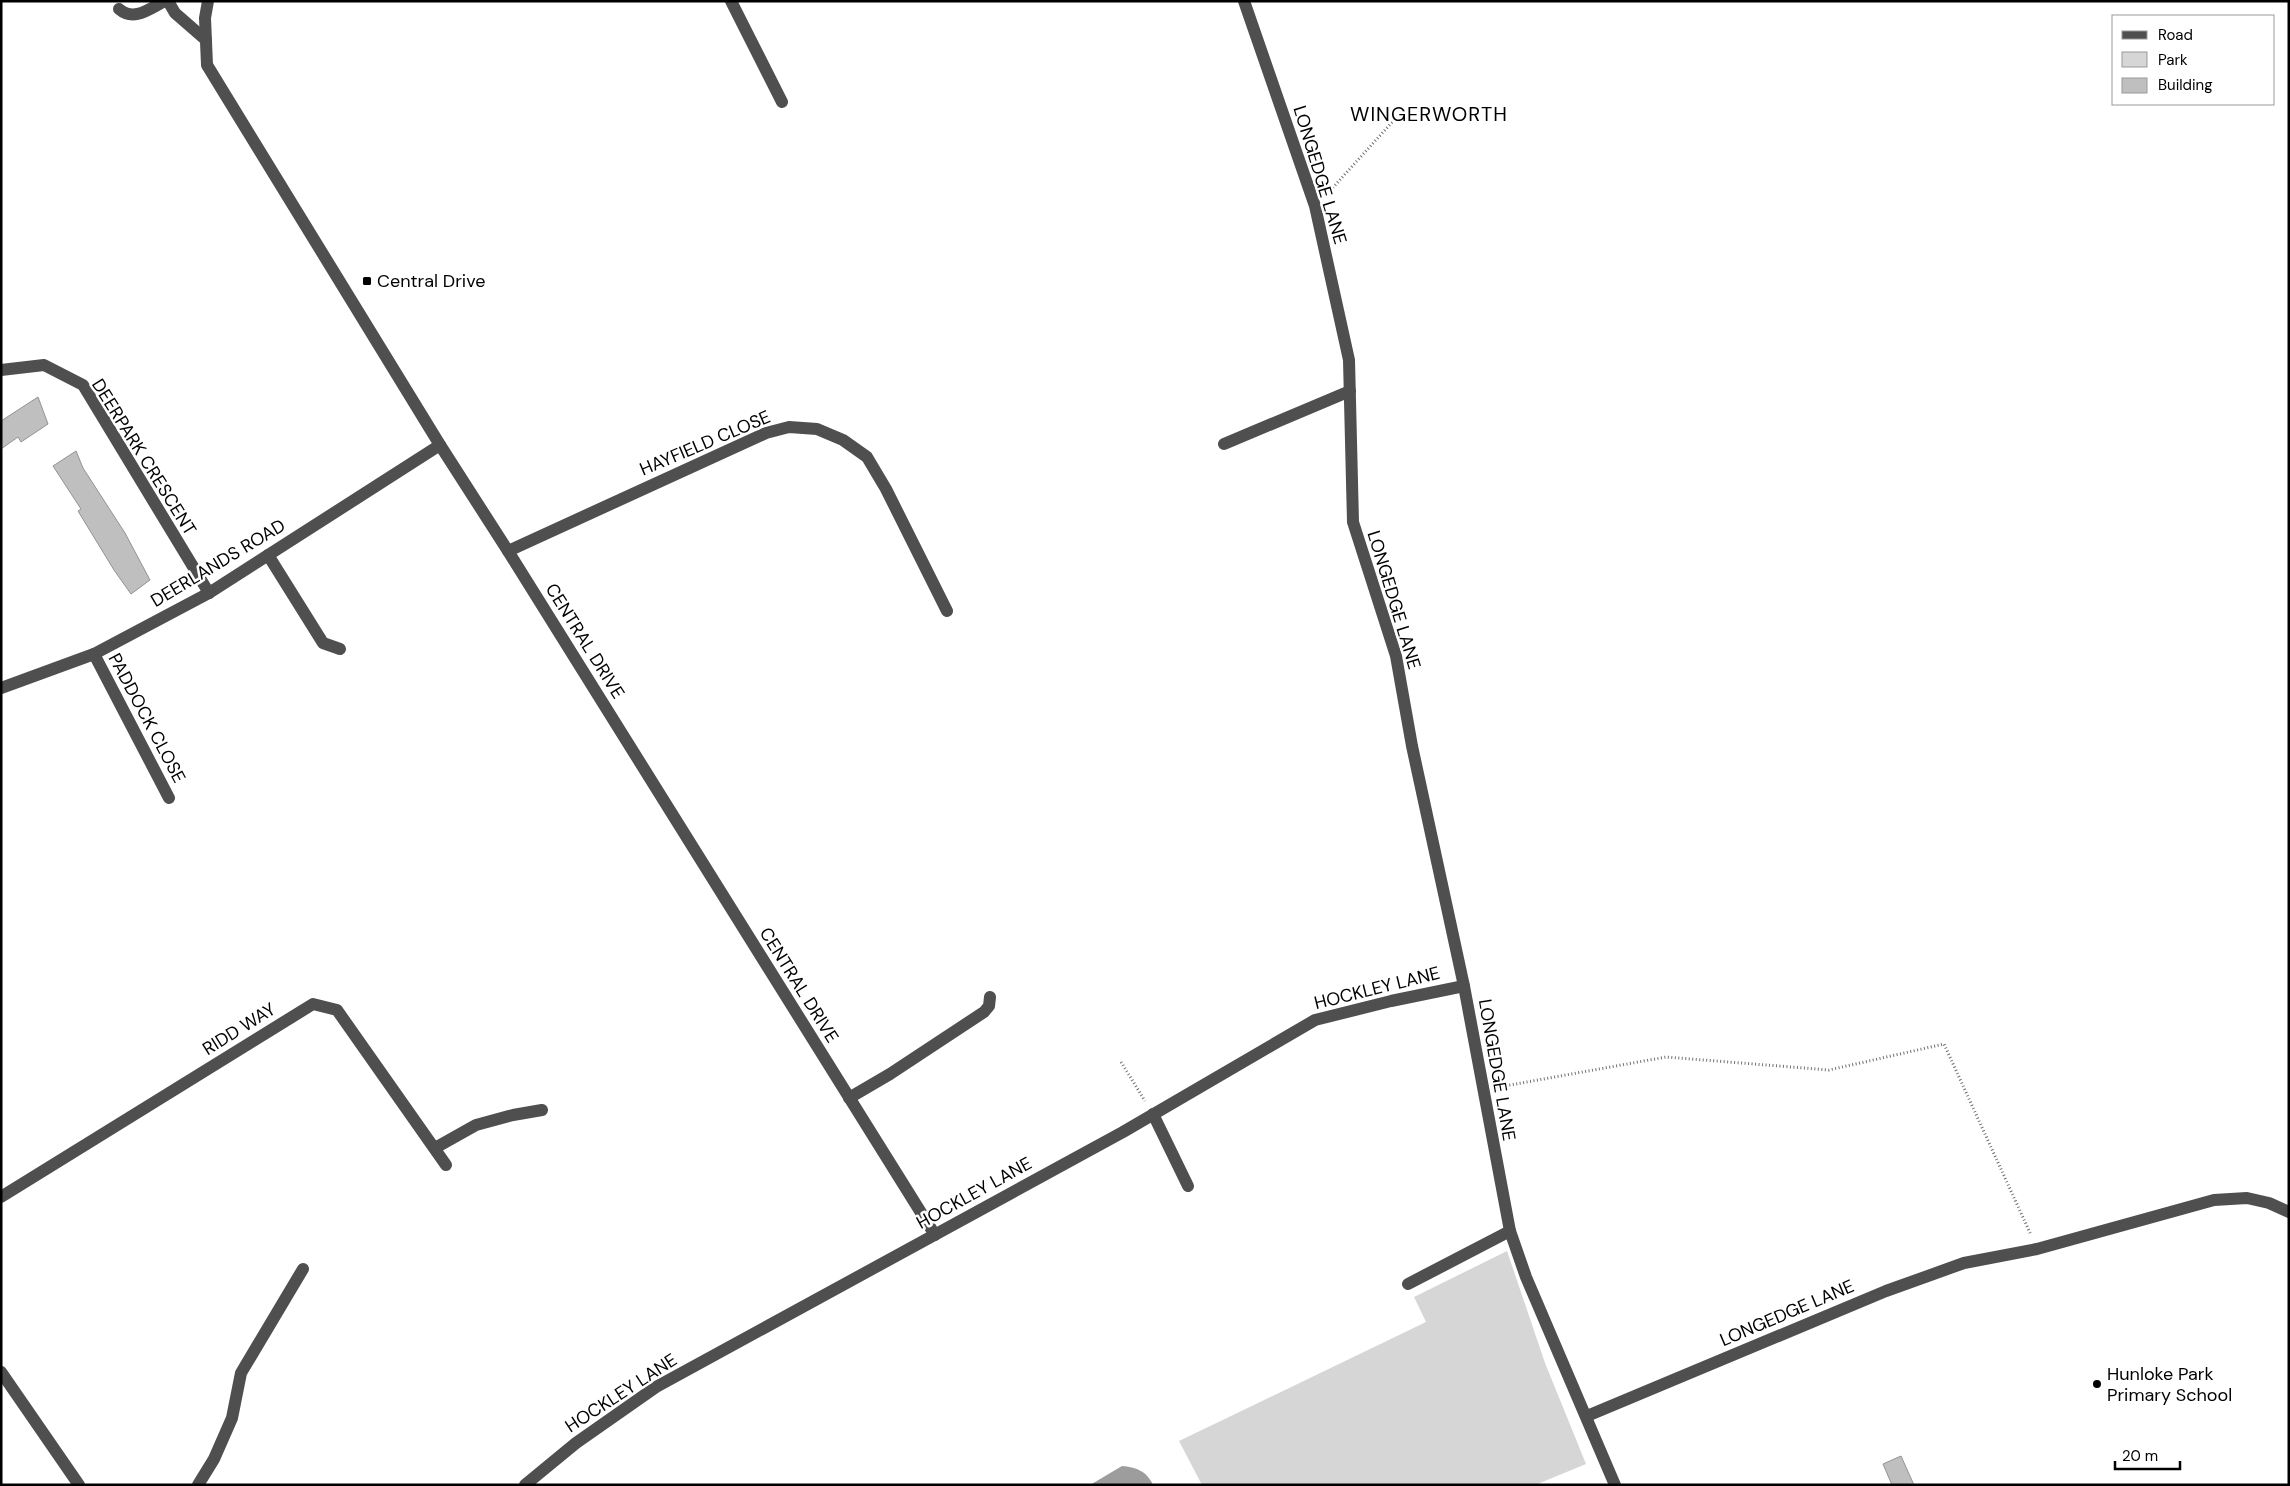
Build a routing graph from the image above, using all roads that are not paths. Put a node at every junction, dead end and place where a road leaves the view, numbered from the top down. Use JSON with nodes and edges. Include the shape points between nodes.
{"nodes":[{"id":1,"x":166,"y":1,"type":"edge"},
{"id":2,"x":208,"y":1,"type":"edge"},
{"id":3,"x":731,"y":1,"type":"edge"},
{"id":4,"x":1244,"y":1,"type":"edge"},
{"id":5,"x":119,"y":9,"type":"dead end"},
{"id":6,"x":206,"y":40,"type":"junction"},
{"id":7,"x":782,"y":102,"type":"dead end"},
{"id":8,"x":1,"y":370,"type":"edge"},
{"id":9,"x":1350,"y":391,"type":"junction"},
{"id":10,"x":1224,"y":444,"type":"dead end"},
{"id":11,"x":440,"y":445,"type":"junction"},
{"id":12,"x":508,"y":551,"type":"junction"},
{"id":13,"x":268,"y":555,"type":"junction"},
{"id":14,"x":209,"y":592,"type":"junction"},
{"id":15,"x":947,"y":612,"type":"dead end"},
{"id":16,"x":340,"y":649,"type":"dead end"},
{"id":17,"x":94,"y":654,"type":"junction"},
{"id":18,"x":1,"y":688,"type":"edge"},
{"id":19,"x":169,"y":798,"type":"dead end"},
{"id":20,"x":1464,"y":986,"type":"junction"},
{"id":21,"x":990,"y":997,"type":"dead end"},
{"id":22,"x":849,"y":1098,"type":"junction"},
{"id":23,"x":542,"y":1110,"type":"dead end"},
{"id":24,"x":1154,"y":1114,"type":"junction"},
{"id":25,"x":434,"y":1148,"type":"junction"},
{"id":26,"x":446,"y":1164,"type":"dead end"},
{"id":27,"x":1188,"y":1186,"type":"dead end"},
{"id":28,"x":1,"y":1197,"type":"edge"},
{"id":29,"x":2289,"y":1212,"type":"edge"},
{"id":30,"x":1510,"y":1231,"type":"junction"},
{"id":31,"x":934,"y":1235,"type":"junction"},
{"id":32,"x":303,"y":1269,"type":"dead end"},
{"id":33,"x":1408,"y":1284,"type":"dead end"},
{"id":34,"x":1,"y":1372,"type":"edge"},
{"id":35,"x":1587,"y":1416,"type":"junction"},
{"id":36,"x":79,"y":1485,"type":"edge"},
{"id":37,"x":198,"y":1485,"type":"edge"},
{"id":38,"x":526,"y":1485,"type":"edge"},
{"id":39,"x":1615,"y":1485,"type":"edge"}],
"edges":[{"from":1,"to":5,"type":"street","via":[[134,16],[126,16]]},
{"from":1,"to":6,"type":"street"},
{"from":2,"to":6,"type":"street"},
{"from":3,"to":7,"type":"street"},
{"from":4,"to":9,"type":"street","name":"LONGEDGE LANE","via":[[1315,206],[1349,360]]},
{"from":6,"to":11,"type":"street","name":"CENTRAL DRIVE","via":[[207,64]]},
{"from":8,"to":14,"type":"street","name":"DEERPARK CRESCENT","via":[[44,365],[83,385]]},
{"from":9,"to":10,"type":"street"},
{"from":9,"to":20,"type":"street","name":"LONGEDGE LANE","via":[[1352,522],[1396,656]]},
{"from":11,"to":12,"type":"street","name":"CENTRAL DRIVE"},
{"from":11,"to":13,"type":"street","name":"DEERLANDS ROAD"},
{"from":12,"to":15,"type":"street","name":"HAYFIELD CLOSE","via":[[766,433],[789,427],[817,429],[843,440],[867,456]]},
{"from":12,"to":22,"type":"street","name":"CENTRAL DRIVE"},
{"from":13,"to":14,"type":"street","name":"DEERLANDS ROAD"},
{"from":13,"to":16,"type":"street","via":[[323,643]]},
{"from":14,"to":17,"type":"street","name":"DEERLANDS ROAD"},
{"from":17,"to":18,"type":"street","name":"DEERLANDS ROAD"},
{"from":17,"to":19,"type":"street","name":"PADDOCK CLOSE"},
{"from":20,"to":24,"type":"street","name":"HOCKLEY LANE","via":[[1314,1020]]},
{"from":20,"to":30,"type":"street","name":"LONGEDGE LANE"},
{"from":21,"to":22,"type":"street","via":[[984,1012]]},
{"from":22,"to":31,"type":"street","name":"CENTRAL DRIVE"},
{"from":23,"to":25,"type":"street","via":[[476,1126]]},
{"from":24,"to":27,"type":"street"},
{"from":24,"to":31,"type":"street","name":"HOCKLEY LANE"},
{"from":25,"to":26,"type":"street","name":"RIDD WAY"},
{"from":25,"to":28,"type":"street","name":"RIDD WAY","via":[[337,1010],[313,1004]]},
{"from":29,"to":35,"type":"street","name":"LONGEDGE LANE","via":[[2247,1198],[2214,1200],[2037,1249],[1964,1263],[1886,1291]]},
{"from":30,"to":33,"type":"street"},
{"from":30,"to":35,"type":"street","name":"LONGEDGE LANE","via":[[1526,1277]]},
{"from":31,"to":38,"type":"street","name":"HOCKLEY LANE","via":[[656,1387],[576,1443]]},
{"from":32,"to":37,"type":"street","via":[[241,1374],[232,1418],[214,1459]]},
{"from":34,"to":36,"type":"street"},
{"from":35,"to":39,"type":"street"}]}
